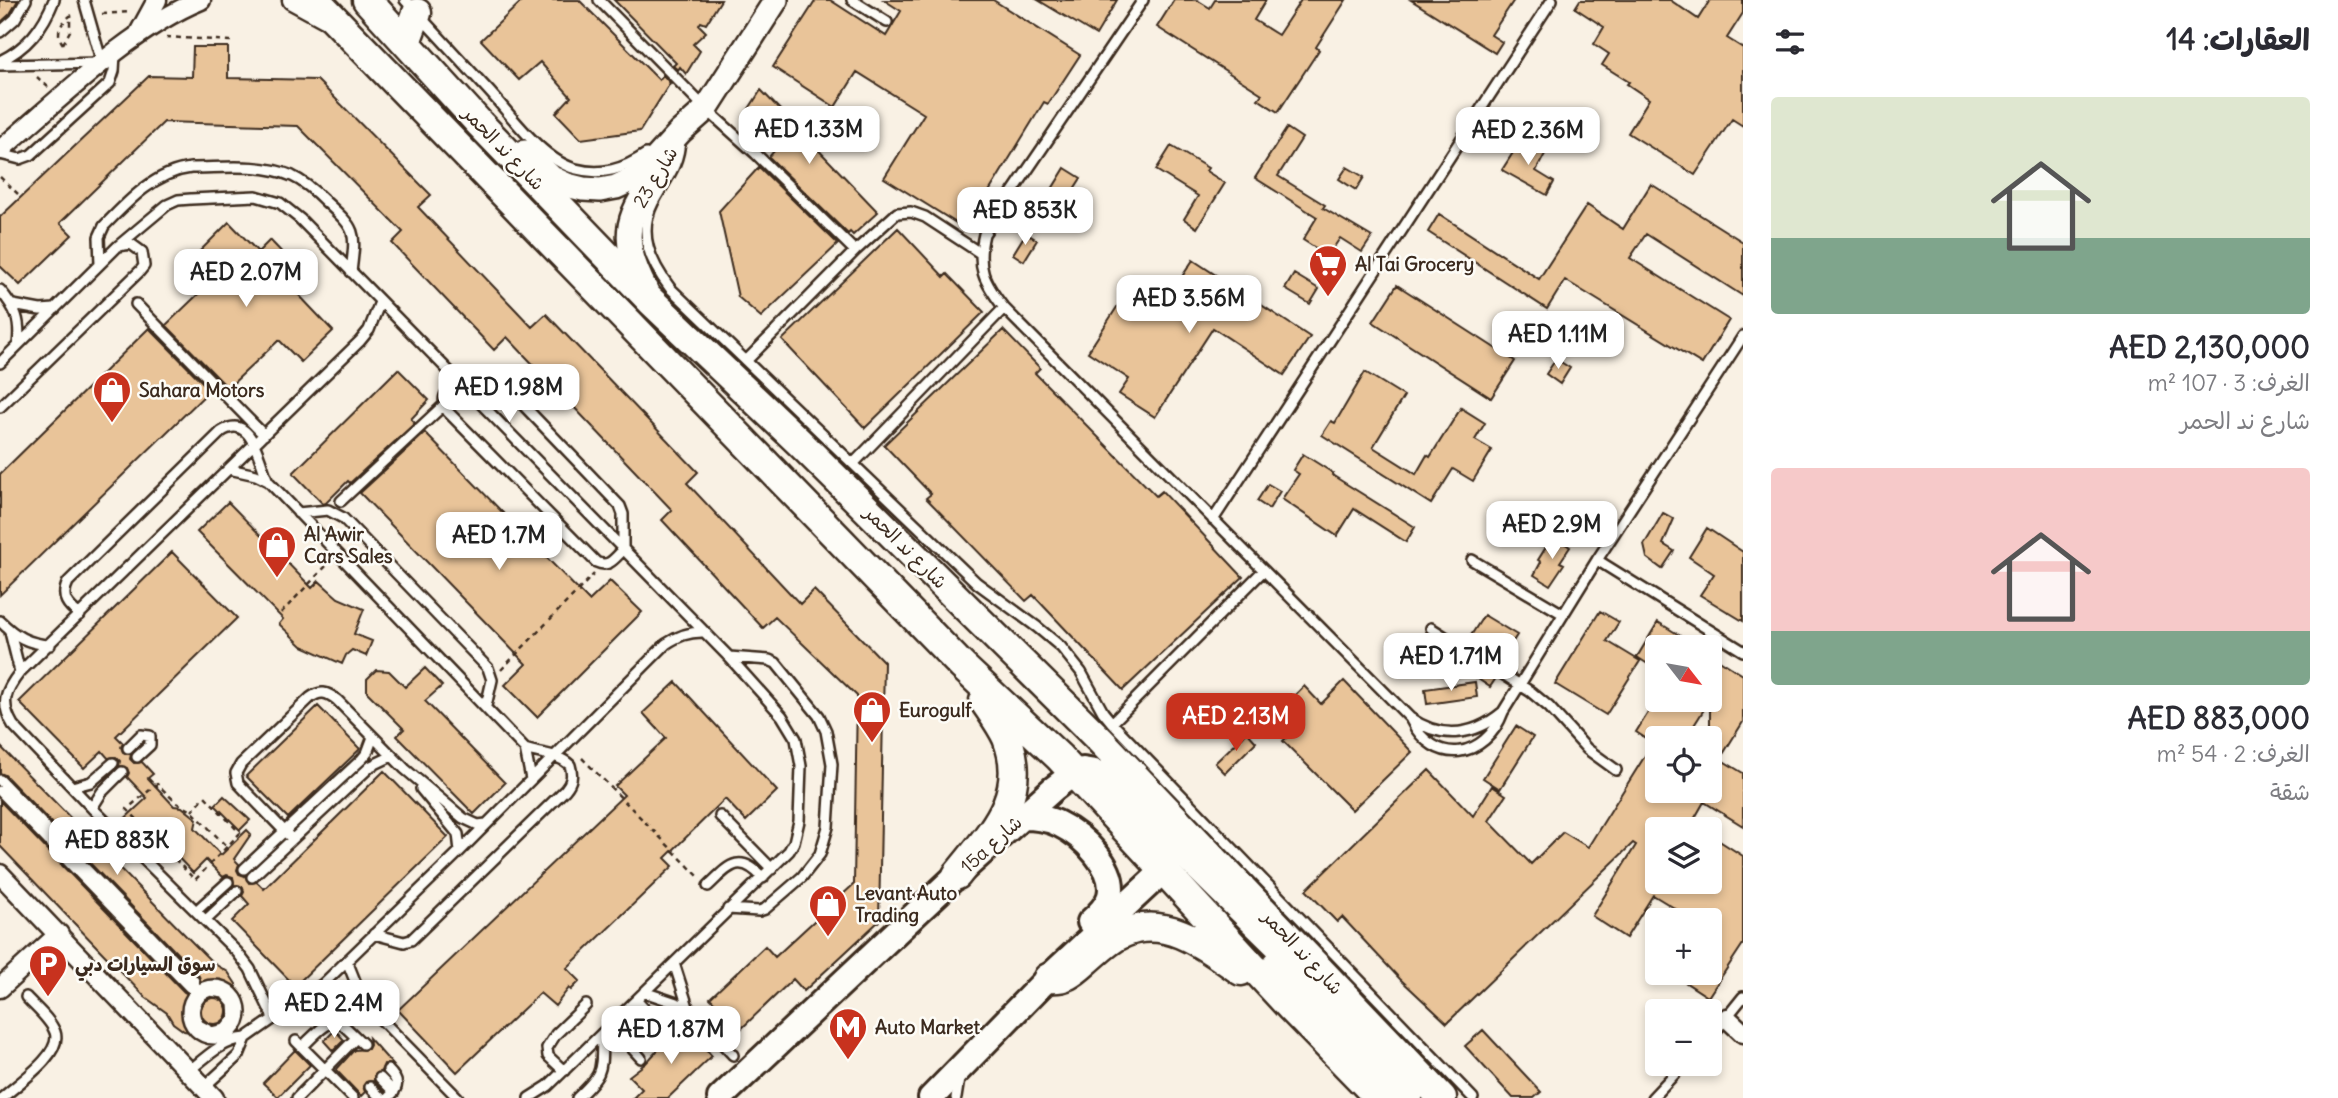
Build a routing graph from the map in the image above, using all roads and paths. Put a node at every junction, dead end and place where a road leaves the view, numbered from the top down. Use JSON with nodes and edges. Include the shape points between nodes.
{"nodes":[{"id":1,"x":26,"y":0,"type":"edge"},
{"id":2,"x":54,"y":0,"type":"edge"},
{"id":3,"x":84,"y":0,"type":"edge"},
{"id":4,"x":201,"y":0,"type":"edge"},
{"id":5,"x":292,"y":0,"type":"edge"},
{"id":6,"x":316,"y":0,"type":"edge"},
{"id":7,"x":367,"y":0,"type":"edge"},
{"id":8,"x":599,"y":0,"type":"edge"},
{"id":9,"x":776,"y":0,"type":"edge"},
{"id":10,"x":852,"y":0,"type":"edge"},
{"id":11,"x":1143,"y":0,"type":"edge"},
{"id":12,"x":1552,"y":0,"type":"edge"},
{"id":13,"x":154,"y":5,"type":"edge"},
{"id":14,"x":411,"y":6,"type":"edge"},
{"id":15,"x":88,"y":15,"type":"junction"},
{"id":16,"x":70,"y":16,"type":"junction"},
{"id":17,"x":887,"y":22,"type":"dead end"},
{"id":18,"x":340,"y":26,"type":"junction"},
{"id":19,"x":0,"y":32,"type":"edge"},
{"id":20,"x":137,"y":36,"type":"junction"},
{"id":21,"x":232,"y":41,"type":"dead end"},
{"id":22,"x":406,"y":42,"type":"junction"},
{"id":23,"x":109,"y":58,"type":"junction"},
{"id":24,"x":0,"y":63,"type":"edge"},
{"id":25,"x":24,"y":65,"type":"junction"},
{"id":26,"x":60,"y":99,"type":"junction"},
{"id":27,"x":706,"y":109,"type":"junction"},
{"id":28,"x":480,"y":124,"type":"junction"},
{"id":29,"x":680,"y":132,"type":"junction"},
{"id":30,"x":0,"y":152,"type":"edge"},
{"id":31,"x":0,"y":177,"type":"edge"},
{"id":32,"x":18,"y":194,"type":"dead end"},
{"id":33,"x":118,"y":246,"type":"junction"},
{"id":34,"x":855,"y":251,"type":"junction"},
{"id":35,"x":980,"y":253,"type":"junction"},
{"id":36,"x":100,"y":264,"type":"junction"},
{"id":37,"x":351,"y":272,"type":"junction"},
{"id":38,"x":0,"y":290,"type":"edge"},
{"id":39,"x":380,"y":302,"type":"junction"},
{"id":40,"x":136,"y":304,"type":"dead end"},
{"id":41,"x":13,"y":305,"type":"junction"},
{"id":42,"x":1004,"y":308,"type":"junction"},
{"id":43,"x":54,"y":309,"type":"junction"},
{"id":44,"x":661,"y":310,"type":"junction"},
{"id":45,"x":703,"y":320,"type":"junction"},
{"id":46,"x":1743,"y":336,"type":"edge"},
{"id":47,"x":18,"y":345,"type":"junction"},
{"id":48,"x":746,"y":361,"type":"junction"},
{"id":49,"x":0,"y":362,"type":"edge"},
{"id":50,"x":460,"y":384,"type":"junction"},
{"id":51,"x":445,"y":404,"type":"junction"},
{"id":52,"x":0,"y":407,"type":"edge"},
{"id":53,"x":264,"y":435,"type":"junction"},
{"id":54,"x":800,"y":442,"type":"junction"},
{"id":55,"x":255,"y":444,"type":"junction"},
{"id":56,"x":845,"y":456,"type":"junction"},
{"id":57,"x":229,"y":469,"type":"junction"},
{"id":58,"x":268,"y":481,"type":"junction"},
{"id":59,"x":341,"y":501,"type":"dead end"},
{"id":60,"x":298,"y":513,"type":"junction"},
{"id":61,"x":1213,"y":520,"type":"junction"},
{"id":62,"x":623,"y":550,"type":"junction"},
{"id":63,"x":338,"y":554,"type":"junction"},
{"id":64,"x":1472,"y":560,"type":"dead end"},
{"id":65,"x":1597,"y":561,"type":"junction"},
{"id":66,"x":603,"y":564,"type":"junction"},
{"id":67,"x":1263,"y":571,"type":"junction"},
{"id":68,"x":875,"y":575,"type":"junction"},
{"id":69,"x":281,"y":613,"type":"dead end"},
{"id":70,"x":1563,"y":614,"type":"junction"},
{"id":71,"x":80,"y":615,"type":"junction"},
{"id":72,"x":0,"y":621,"type":"edge"},
{"id":73,"x":1431,"y":628,"type":"dead end"},
{"id":74,"x":9,"y":630,"type":"junction"},
{"id":75,"x":702,"y":632,"type":"junction"},
{"id":76,"x":50,"y":645,"type":"junction"},
{"id":77,"x":1743,"y":651,"type":"edge"},
{"id":78,"x":729,"y":657,"type":"junction"},
{"id":79,"x":961,"y":666,"type":"junction"},
{"id":80,"x":20,"y":672,"type":"junction"},
{"id":81,"x":492,"y":680,"type":"junction"},
{"id":82,"x":1520,"y":684,"type":"junction"},
{"id":83,"x":486,"y":706,"type":"junction"},
{"id":84,"x":1503,"y":712,"type":"junction"},
{"id":85,"x":1410,"y":718,"type":"junction"},
{"id":86,"x":1106,"y":731,"type":"junction"},
{"id":87,"x":373,"y":737,"type":"junction"},
{"id":88,"x":567,"y":743,"type":"junction"},
{"id":89,"x":128,"y":748,"type":"dead end"},
{"id":90,"x":525,"y":748,"type":"junction"},
{"id":91,"x":555,"y":755,"type":"junction"},
{"id":92,"x":392,"y":756,"type":"junction"},
{"id":93,"x":137,"y":757,"type":"dead end"},
{"id":94,"x":113,"y":763,"type":"dead end"},
{"id":95,"x":405,"y":769,"type":"junction"},
{"id":96,"x":1616,"y":770,"type":"dead end"},
{"id":97,"x":122,"y":772,"type":"dead end"},
{"id":98,"x":1074,"y":773,"type":"junction"},
{"id":99,"x":531,"y":779,"type":"junction"},
{"id":100,"x":0,"y":780,"type":"edge"},
{"id":101,"x":72,"y":787,"type":"junction"},
{"id":102,"x":0,"y":791,"type":"edge"},
{"id":103,"x":92,"y":808,"type":"junction"},
{"id":104,"x":192,"y":811,"type":"junction"},
{"id":105,"x":720,"y":816,"type":"dead end"},
{"id":106,"x":1021,"y":817,"type":"junction"},
{"id":107,"x":486,"y":824,"type":"junction"},
{"id":108,"x":285,"y":831,"type":"junction"},
{"id":109,"x":292,"y":839,"type":"junction"},
{"id":110,"x":227,"y":847,"type":"junction"},
{"id":111,"x":1174,"y":848,"type":"junction"},
{"id":112,"x":460,"y":851,"type":"junction"},
{"id":113,"x":244,"y":869,"type":"dead end"},
{"id":114,"x":772,"y":869,"type":"junction"},
{"id":115,"x":0,"y":874,"type":"edge"},
{"id":116,"x":957,"y":875,"type":"junction"},
{"id":117,"x":252,"y":877,"type":"dead end"},
{"id":118,"x":763,"y":878,"type":"junction"},
{"id":119,"x":228,"y":882,"type":"dead end"},
{"id":120,"x":708,"y":886,"type":"joint"},
{"id":121,"x":237,"y":891,"type":"dead end"},
{"id":122,"x":1198,"y":906,"type":"junction"},
{"id":123,"x":728,"y":909,"type":"junction"},
{"id":124,"x":196,"y":911,"type":"junction"},
{"id":125,"x":206,"y":920,"type":"junction"},
{"id":126,"x":59,"y":934,"type":"junction"},
{"id":127,"x":374,"y":934,"type":"junction"},
{"id":128,"x":347,"y":961,"type":"junction"},
{"id":129,"x":674,"y":963,"type":"junction"},
{"id":130,"x":1048,"y":978,"type":"junction"},
{"id":131,"x":323,"y":984,"type":"junction"},
{"id":132,"x":0,"y":988,"type":"edge"},
{"id":133,"x":196,"y":990,"type":"junction"},
{"id":134,"x":644,"y":992,"type":"junction"},
{"id":135,"x":26,"y":997,"type":"dead end"},
{"id":136,"x":1743,"y":997,"type":"edge"},
{"id":137,"x":636,"y":1000,"type":"junction"},
{"id":138,"x":363,"y":1001,"type":"junction"},
{"id":139,"x":586,"y":1005,"type":"dead end"},
{"id":140,"x":688,"y":1007,"type":"junction"},
{"id":141,"x":1291,"y":1008,"type":"junction"},
{"id":142,"x":273,"y":1017,"type":"junction"},
{"id":143,"x":1727,"y":1018,"type":"junction"},
{"id":144,"x":1722,"y":1024,"type":"edge"},
{"id":145,"x":611,"y":1025,"type":"junction"},
{"id":146,"x":602,"y":1033,"type":"junction"},
{"id":147,"x":1743,"y":1033,"type":"edge"},
{"id":148,"x":669,"y":1035,"type":"dead end"},
{"id":149,"x":246,"y":1038,"type":"junction"},
{"id":150,"x":733,"y":1055,"type":"dead end"},
{"id":151,"x":641,"y":1059,"type":"dead end"},
{"id":152,"x":960,"y":1068,"type":"junction"},
{"id":153,"x":325,"y":1070,"type":"junction"},
{"id":154,"x":388,"y":1070,"type":"dead end"},
{"id":155,"x":189,"y":1071,"type":"junction"},
{"id":156,"x":564,"y":1071,"type":"junction"},
{"id":157,"x":1673,"y":1076,"type":"edge"},
{"id":158,"x":380,"y":1078,"type":"dead end"},
{"id":159,"x":370,"y":1087,"type":"dead end"},
{"id":160,"x":209,"y":1093,"type":"edge"},
{"id":161,"x":391,"y":1095,"type":"edge"},
{"id":162,"x":2,"y":1098,"type":"edge"},
{"id":163,"x":297,"y":1098,"type":"edge"},
{"id":164,"x":353,"y":1098,"type":"edge"},
{"id":165,"x":381,"y":1098,"type":"edge"},
{"id":166,"x":458,"y":1098,"type":"edge"},
{"id":167,"x":528,"y":1098,"type":"edge"},
{"id":168,"x":577,"y":1098,"type":"edge"},
{"id":169,"x":720,"y":1098,"type":"edge"},
{"id":170,"x":931,"y":1098,"type":"edge"},
{"id":171,"x":956,"y":1098,"type":"edge"},
{"id":172,"x":1378,"y":1098,"type":"edge"},
{"id":173,"x":1408,"y":1098,"type":"edge"},
{"id":174,"x":1442,"y":1098,"type":"edge"},
{"id":175,"x":1473,"y":1098,"type":"edge"},
{"id":176,"x":1652,"y":1098,"type":"edge"}],
"edges":[{"from":1,"to":19,"type":"lane"},
{"from":2,"to":24,"type":"lane","via":[[32,39]]},
{"from":3,"to":15,"type":"lane"},
{"from":4,"to":20,"type":"street"},
{"from":5,"to":18,"type":"street"},
{"from":6,"to":18,"type":"main road","name":"شارع ند الحمر"},
{"from":7,"to":22,"type":"main road","name":"شارع ند الحمر"},
{"from":8,"to":27,"type":"lane"},
{"from":9,"to":27,"type":"street","name":"شارع 23"},
{"from":10,"to":17,"type":"lane"},
{"from":11,"to":35,"type":"lane","via":[[998,211],[984,234]]},
{"from":12,"to":61,"type":"lane"},
{"from":13,"to":15,"type":"path"},
{"from":13,"to":20,"type":"street"},
{"from":14,"to":22,"type":"main road"},
{"from":14,"to":29,"type":"lane","via":[[559,162],[596,172],[622,168]]},
{"from":15,"to":16,"type":"path"},
{"from":15,"to":23,"type":"lane"},
{"from":16,"to":16,"type":"path","via":[[70,31],[63,44],[58,32]]},
{"from":18,"to":68,"type":"main road","name":"شارع ند الحمر"},
{"from":20,"to":21,"type":"path"},
{"from":20,"to":23,"type":"street"},
{"from":22,"to":28,"type":"main road","name":"شارع ند الحمر"},
{"from":23,"to":25,"type":"lane"},
{"from":23,"to":26,"type":"street"},
{"from":23,"to":30,"type":"lane","via":[[114,71],[110,83],[31,155],[20,159]]},
{"from":24,"to":25,"type":"lane"},
{"from":25,"to":26,"type":"path"},
{"from":26,"to":30,"type":"street"},
{"from":27,"to":29,"type":"street","name":"شارع 23"},
{"from":27,"to":34,"type":"lane"},
{"from":28,"to":29,"type":"street","name":"شارع 23","via":[[507,135],[552,178],[583,190],[616,187],[631,180]]},
{"from":28,"to":44,"type":"main road","name":"شارع ند الحمر"},
{"from":29,"to":44,"type":"street","name":"شارع 23","via":[[629,224],[632,259]]},
{"from":29,"to":45,"type":"lane","via":[[671,176],[649,214],[646,242],[659,274]]},
{"from":31,"to":32,"type":"path"},
{"from":33,"to":36,"type":"lane"},
{"from":33,"to":37,"type":"lane","via":[[178,200],[256,196],[290,210]]},
{"from":33,"to":52,"type":"lane","via":[[131,244],[142,252],[144,266]]},
{"from":34,"to":35,"type":"lane","via":[[891,217],[911,212]]},
{"from":34,"to":48,"type":"lane"},
{"from":35,"to":42,"type":"lane","via":[[988,287]]},
{"from":36,"to":37,"type":"lane","via":[[99,237],[104,226],[160,176],[191,167],[265,169],[303,182],[346,220],[354,236]]},
{"from":36,"to":43,"type":"lane"},
{"from":37,"to":39,"type":"lane"},
{"from":38,"to":41,"type":"lane"},
{"from":39,"to":50,"type":"lane"},
{"from":39,"to":53,"type":"lane","via":[[360,341]]},
{"from":40,"to":53,"type":"lane"},
{"from":41,"to":43,"type":"lane"},
{"from":41,"to":47,"type":"lane","via":[[20,331]]},
{"from":42,"to":56,"type":"lane"},
{"from":42,"to":61,"type":"lane"},
{"from":43,"to":47,"type":"lane"},
{"from":44,"to":45,"type":"main road"},
{"from":44,"to":54,"type":"main road","name":"شارع ند الحمر"},
{"from":45,"to":48,"type":"lane"},
{"from":46,"to":65,"type":"lane"},
{"from":47,"to":49,"type":"lane"},
{"from":48,"to":56,"type":"lane"},
{"from":50,"to":51,"type":"lane","via":[[448,391]]},
{"from":50,"to":62,"type":"lane"},
{"from":50,"to":62,"type":"lane","via":[[498,382],[522,402],[620,506]]},
{"from":51,"to":59,"type":"lane"},
{"from":51,"to":66,"type":"lane","via":[[596,562]]},
{"from":53,"to":55,"type":"lane"},
{"from":54,"to":56,"type":"main road"},
{"from":54,"to":86,"type":"main road","name":"شارع ند الحمر"},
{"from":55,"to":57,"type":"lane"},
{"from":55,"to":58,"type":"lane"},
{"from":55,"to":71,"type":"lane","via":[[246,430],[238,427],[221,432],[68,582],[66,603]]},
{"from":56,"to":86,"type":"lane","via":[[988,592],[1061,647],[1103,712]]},
{"from":57,"to":58,"type":"lane"},
{"from":57,"to":71,"type":"lane"},
{"from":58,"to":60,"type":"lane"},
{"from":60,"to":63,"type":"lane"},
{"from":60,"to":81,"type":"lane","via":[[328,510],[343,517],[480,659]]},
{"from":61,"to":67,"type":"lane"},
{"from":62,"to":66,"type":"lane"},
{"from":62,"to":75,"type":"lane"},
{"from":63,"to":69,"type":"path"},
{"from":63,"to":83,"type":"lane"},
{"from":64,"to":70,"type":"lane"},
{"from":65,"to":70,"type":"lane"},
{"from":65,"to":77,"type":"lane"},
{"from":66,"to":81,"type":"path"},
{"from":67,"to":85,"type":"lane"},
{"from":67,"to":86,"type":"lane"},
{"from":68,"to":79,"type":"main road","name":"شارع ند الحمر"},
{"from":68,"to":86,"type":"main road","via":[[923,606],[1074,761],[1086,765],[1097,759]]},
{"from":70,"to":82,"type":"lane"},
{"from":71,"to":76,"type":"lane"},
{"from":72,"to":74,"type":"lane"},
{"from":73,"to":82,"type":"lane"},
{"from":74,"to":76,"type":"lane","via":[[21,639]]},
{"from":74,"to":80,"type":"lane"},
{"from":75,"to":78,"type":"lane"},
{"from":75,"to":88,"type":"lane","via":[[677,636],[666,644]]},
{"from":76,"to":80,"type":"lane"},
{"from":78,"to":114,"type":"lane","via":[[790,727],[800,752],[798,832],[789,851]]},
{"from":78,"to":123,"type":"lane","via":[[776,663],[819,716],[827,731],[832,764],[828,827],[814,864],[765,909]]},
{"from":79,"to":98,"type":"main road","name":"شارع ند الحمر"},
{"from":79,"to":116,"type":"main road","via":[[1005,735],[1014,774],[1005,811]]},
{"from":80,"to":101,"type":"lane","via":[[4,696],[6,717]]},
{"from":81,"to":83,"type":"lane"},
{"from":82,"to":84,"type":"lane"},
{"from":82,"to":96,"type":"lane","via":[[1549,707],[1587,749]]},
{"from":83,"to":90,"type":"lane"},
{"from":84,"to":85,"type":"lane","via":[[1490,722],[1457,733],[1424,727]]},
{"from":84,"to":85,"type":"lane","via":[[1488,740],[1459,752],[1429,744]]},
{"from":86,"to":111,"type":"main road","name":"شارع ند الحمر"},
{"from":86,"to":175,"type":"lane"},
{"from":87,"to":92,"type":"lane"},
{"from":87,"to":108,"type":"lane","via":[[368,753]]},
{"from":87,"to":108,"type":"lane","via":[[337,700],[320,692],[238,768],[238,783]]},
{"from":88,"to":91,"type":"lane"},
{"from":88,"to":120,"type":"path"},
{"from":89,"to":93,"type":"lane","via":[[141,735],[152,738]]},
{"from":90,"to":91,"type":"lane"},
{"from":90,"to":99,"type":"lane"},
{"from":91,"to":99,"type":"lane"},
{"from":91,"to":127,"type":"lane","via":[[570,765],[573,774],[565,790],[411,940]]},
{"from":92,"to":95,"type":"lane"},
{"from":92,"to":109,"type":"lane","via":[[371,766]]},
{"from":94,"to":101,"type":"lane","via":[[91,782]]},
{"from":95,"to":107,"type":"lane","via":[[463,818]]},
{"from":95,"to":112,"type":"lane","via":[[458,834]]},
{"from":97,"to":103,"type":"lane"},
{"from":98,"to":106,"type":"main road","name":"15a شارع"},
{"from":98,"to":111,"type":"main road","name":"شارع ند الحمر"},
{"from":99,"to":107,"type":"lane"},
{"from":100,"to":133,"type":"lane"},
{"from":101,"to":103,"type":"lane"},
{"from":102,"to":133,"type":"lane"},
{"from":103,"to":124,"type":"lane"},
{"from":104,"to":110,"type":"path"},
{"from":104,"to":110,"type":"path","via":[[205,796],[240,833]]},
{"from":104,"to":110,"type":"path","via":[[157,784],[127,809],[195,880]]},
{"from":105,"to":114,"type":"lane"},
{"from":106,"to":116,"type":"main road","name":"15a شارع"},
{"from":106,"to":130,"type":"main road","via":[[1050,821],[1072,832],[1094,854],[1110,882],[1104,908],[1070,944]]},
{"from":107,"to":112,"type":"lane"},
{"from":108,"to":109,"type":"lane"},
{"from":108,"to":113,"type":"lane"},
{"from":109,"to":117,"type":"lane"},
{"from":111,"to":122,"type":"main road","name":"شارع ند الحمر"},
{"from":111,"to":130,"type":"main road"},
{"from":111,"to":174,"type":"main road","name":"شارع ند الحمر","via":[[1364,1016]]},
{"from":112,"to":127,"type":"lane"},
{"from":114,"to":118,"type":"lane"},
{"from":115,"to":126,"type":"street"},
{"from":116,"to":169,"type":"main road","name":"15a شارع"},
{"from":118,"to":120,"type":"lane","via":[[741,862],[732,864]]},
{"from":118,"to":123,"type":"lane"},
{"from":119,"to":124,"type":"lane"},
{"from":121,"to":125,"type":"lane"},
{"from":122,"to":141,"type":"main road","name":"شارع ند الحمر"},
{"from":122,"to":173,"type":"main road","via":[[1204,898],[1213,900]]},
{"from":123,"to":129,"type":"lane"},
{"from":124,"to":125,"type":"lane"},
{"from":125,"to":142,"type":"lane","via":[[250,969]]},
{"from":126,"to":132,"type":"street"},
{"from":126,"to":155,"type":"street"},
{"from":127,"to":128,"type":"lane"},
{"from":128,"to":131,"type":"lane"},
{"from":128,"to":138,"type":"lane"},
{"from":129,"to":134,"type":"lane"},
{"from":129,"to":140,"type":"lane"},
{"from":130,"to":141,"type":"main road","via":[[1073,973],[1123,933],[1162,929],[1192,938]]},
{"from":130,"to":152,"type":"main road"},
{"from":131,"to":138,"type":"lane"},
{"from":131,"to":142,"type":"lane"},
{"from":133,"to":133,"type":"lane","via":[[194,1013],[199,1026],[212,1032],[225,1029],[234,1018],[230,998],[217,991]]},
{"from":133,"to":133,"type":"lane","via":[[209,985],[228,988],[240,1002],[236,1028],[220,1038],[202,1036],[187,1014]]},
{"from":134,"to":137,"type":"lane"},
{"from":134,"to":140,"type":"lane"},
{"from":135,"to":162,"type":"lane","via":[[50,1023],[54,1049]]},
{"from":136,"to":143,"type":"lane"},
{"from":137,"to":145,"type":"lane"},
{"from":137,"to":148,"type":"lane"},
{"from":138,"to":166,"type":"lane"},
{"from":139,"to":156,"type":"lane","via":[[547,1048],[548,1056]]},
{"from":140,"to":150,"type":"lane"},
{"from":141,"to":172,"type":"main road","name":"شارع ند الحمر"},
{"from":142,"to":149,"type":"lane"},
{"from":143,"to":144,"type":"lane"},
{"from":143,"to":147,"type":"street"},
{"from":145,"to":146,"type":"lane"},
{"from":145,"to":151,"type":"lane"},
{"from":146,"to":156,"type":"lane"},
{"from":146,"to":168,"type":"lane","via":[[600,1072]]},
{"from":149,"to":155,"type":"lane","via":[[227,1042]]},
{"from":149,"to":160,"type":"lane","via":[[239,1055]]},
{"from":152,"to":170,"type":"main road"},
{"from":152,"to":171,"type":"lane"},
{"from":153,"to":153,"type":"lane","via":[[299,1044],[335,1020],[360,1041]]},
{"from":153,"to":163,"type":"lane"},
{"from":153,"to":164,"type":"lane"},
{"from":154,"to":161,"type":"lane","via":[[398,1084]]},
{"from":155,"to":160,"type":"street"},
{"from":156,"to":167,"type":"lane"},
{"from":157,"to":176,"type":"lane"},
{"from":158,"to":161,"type":"lane"},
{"from":159,"to":165,"type":"lane"}]}
